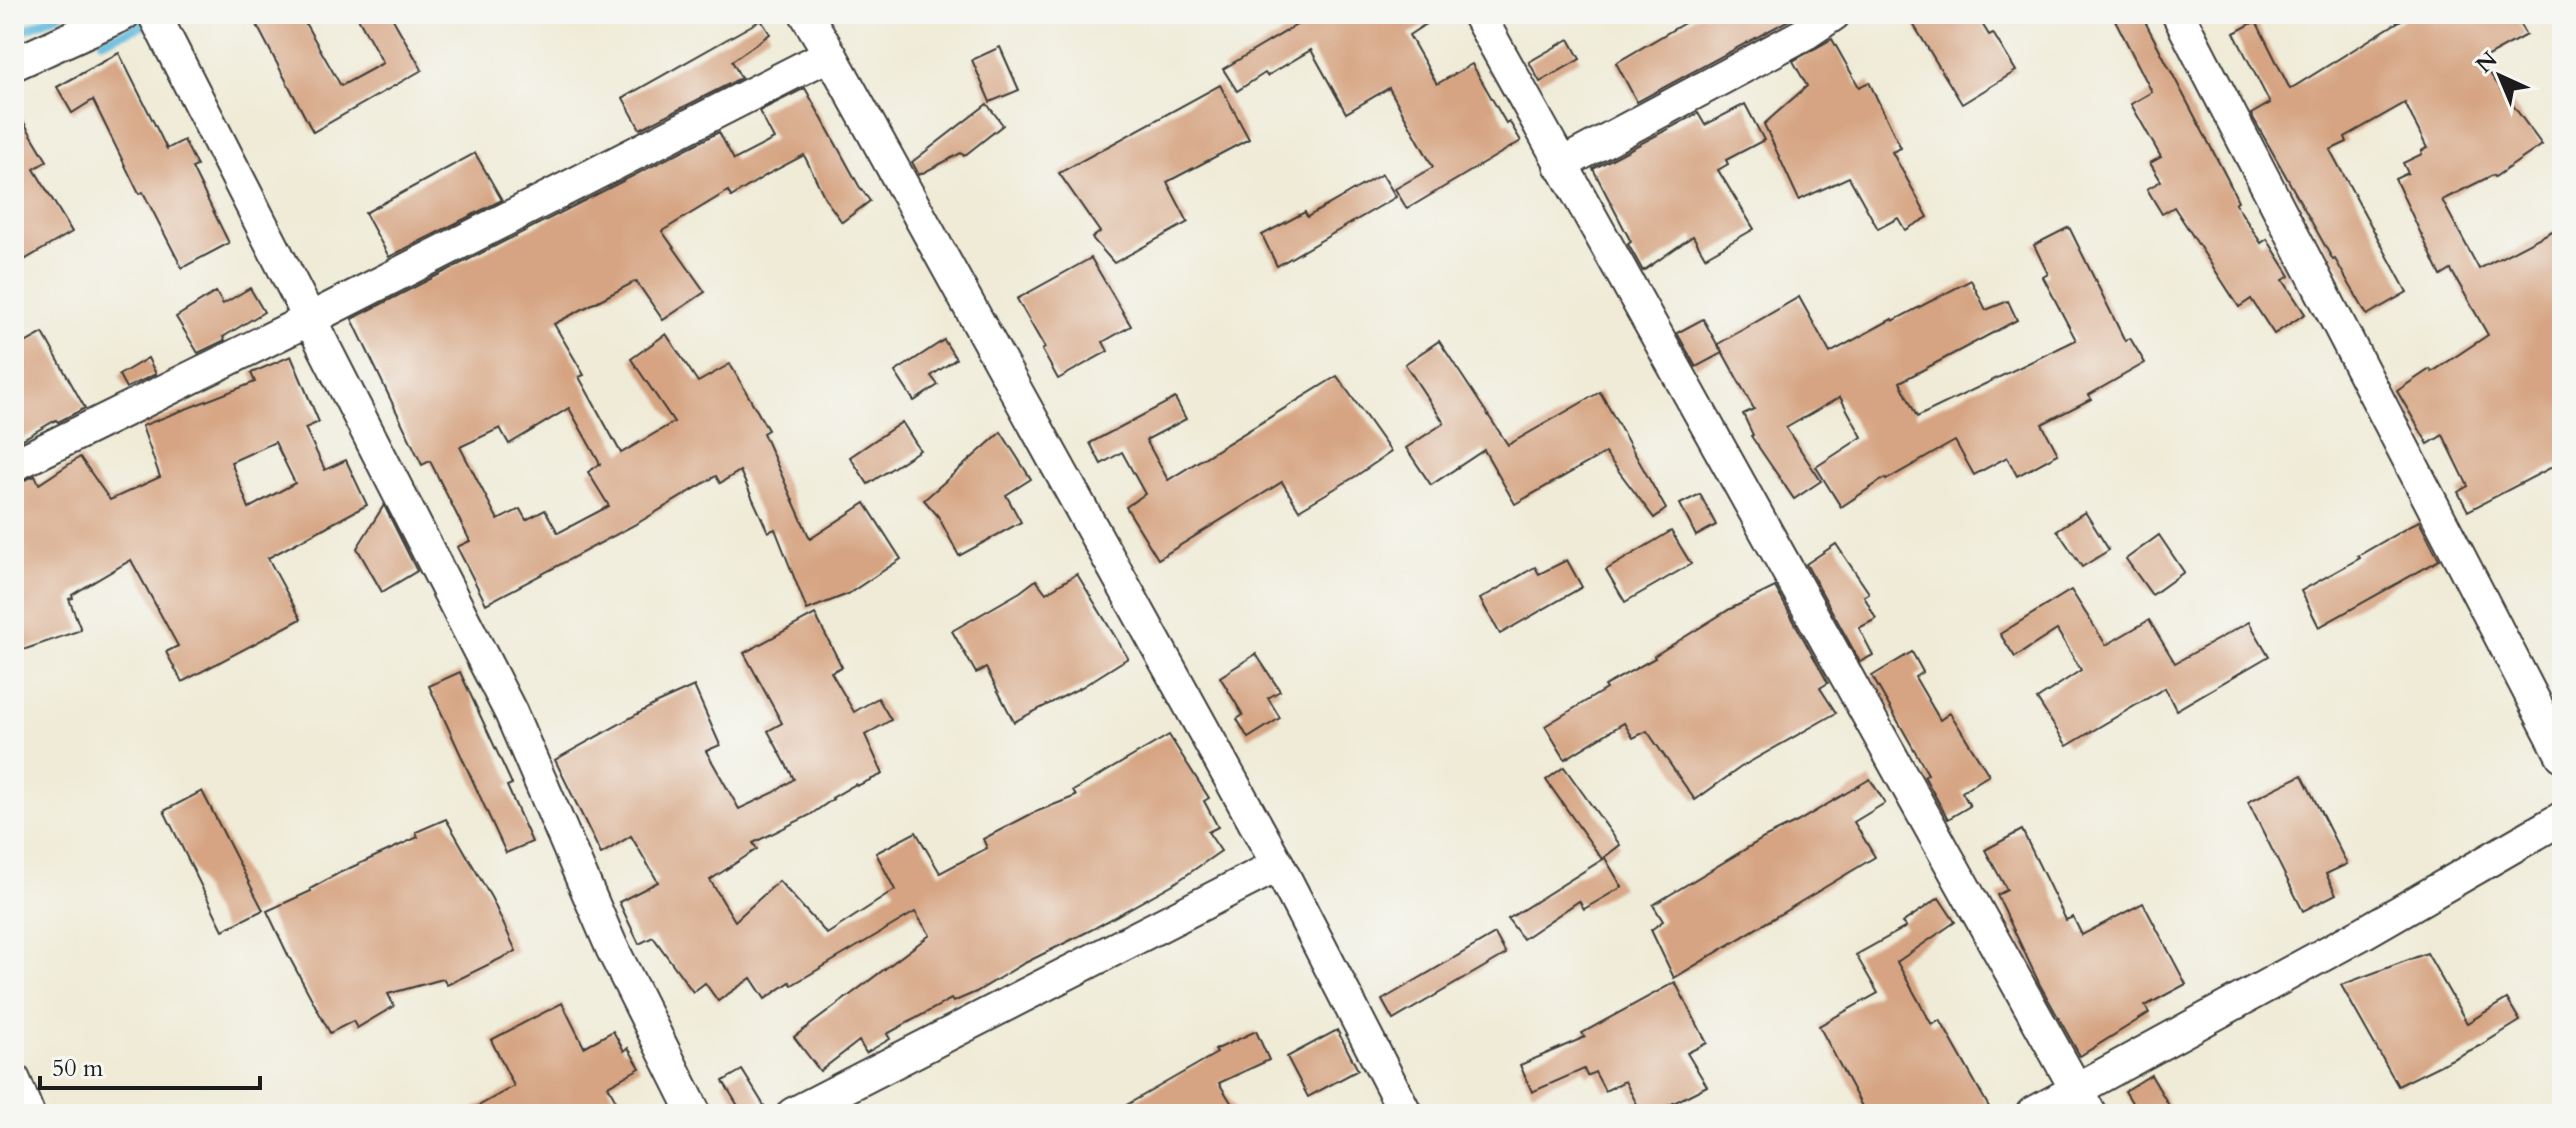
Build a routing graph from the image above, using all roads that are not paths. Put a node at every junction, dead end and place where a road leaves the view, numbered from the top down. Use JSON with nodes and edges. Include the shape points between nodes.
{"nodes":[{"id":1,"x":124,"y":14,"type":"edge"},
{"id":2,"x":154,"y":14,"type":"edge"},
{"id":3,"x":806,"y":14,"type":"edge"},
{"id":4,"x":1478,"y":14,"type":"edge"},
{"id":5,"x":1834,"y":14,"type":"edge"},
{"id":6,"x":2178,"y":14,"type":"edge"},
{"id":7,"x":830,"y":54,"type":"junction"},
{"id":8,"x":14,"y":64,"type":"edge"},
{"id":9,"x":1560,"y":165,"type":"junction"},
{"id":10,"x":308,"y":320,"type":"junction"},
{"id":11,"x":14,"y":465,"type":"edge"},
{"id":12,"x":2562,"y":755,"type":"edge"},
{"id":13,"x":2562,"y":818,"type":"edge"},
{"id":14,"x":1278,"y":865,"type":"junction"},
{"id":15,"x":14,"y":1080,"type":"edge"},
{"id":16,"x":2083,"y":1102,"type":"edge"},
{"id":17,"x":28,"y":1114,"type":"edge"},
{"id":18,"x":695,"y":1114,"type":"edge"},
{"id":19,"x":793,"y":1114,"type":"edge"},
{"id":20,"x":1406,"y":1114,"type":"edge"},
{"id":21,"x":2032,"y":1114,"type":"edge"}],
"edges":[{"from":1,"to":8,"type":"street"},
{"from":2,"to":10,"type":"street"},
{"from":3,"to":7,"type":"street"},
{"from":4,"to":9,"type":"street"},
{"from":5,"to":9,"type":"street"},
{"from":6,"to":12,"type":"street"},
{"from":7,"to":10,"type":"street"},
{"from":7,"to":14,"type":"street"},
{"from":9,"to":16,"type":"street"},
{"from":10,"to":11,"type":"street"},
{"from":10,"to":18,"type":"street","via":[[511,713],[612,948]]},
{"from":13,"to":16,"type":"street"},
{"from":14,"to":19,"type":"street"},
{"from":14,"to":20,"type":"street"},
{"from":15,"to":17,"type":"street"},
{"from":16,"to":21,"type":"street"}]}
